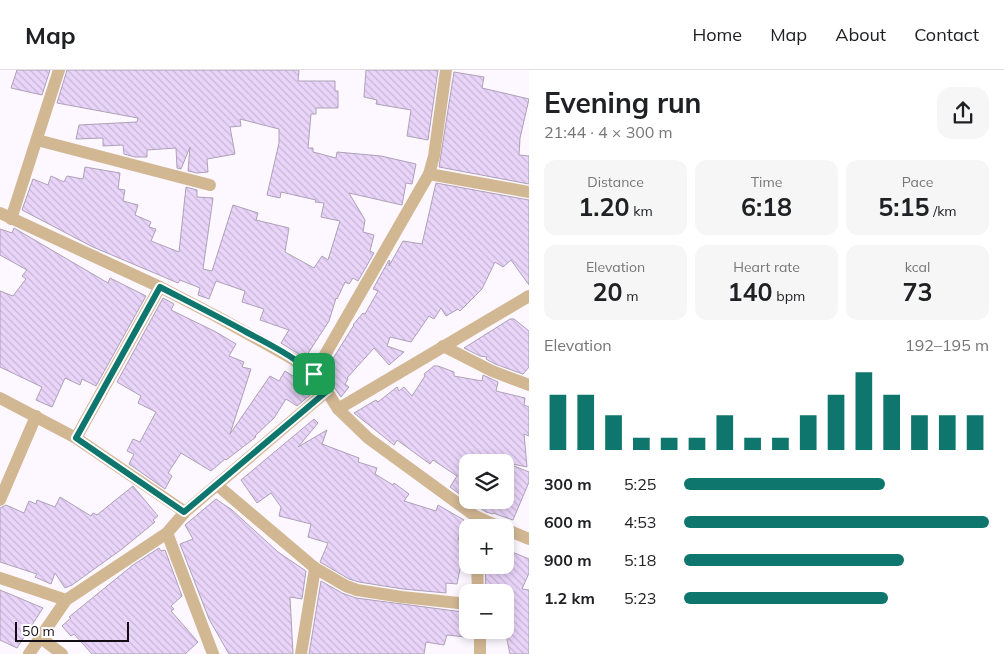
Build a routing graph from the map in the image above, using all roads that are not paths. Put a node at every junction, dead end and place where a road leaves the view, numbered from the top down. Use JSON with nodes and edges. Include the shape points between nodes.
{"nodes":[{"id":1,"x":59,"y":70,"type":"edge"},
{"id":2,"x":446,"y":70,"type":"edge"},
{"id":3,"x":37,"y":140,"type":"junction"},
{"id":4,"x":429,"y":174,"type":"junction"},
{"id":5,"x":210,"y":185,"type":"dead end"},
{"id":6,"x":529,"y":192,"type":"edge"},
{"id":7,"x":6,"y":216,"type":"edge"},
{"id":8,"x":160,"y":287,"type":"junction"},
{"id":9,"x":529,"y":296,"type":"edge"},
{"id":10,"x":443,"y":346,"type":"junction"},
{"id":11,"x":314,"y":374,"type":"junction"},
{"id":12,"x":529,"y":385,"type":"edge"},
{"id":13,"x":327,"y":391,"type":"junction"},
{"id":14,"x":0,"y":398,"type":"edge"},
{"id":15,"x":338,"y":409,"type":"junction"},
{"id":16,"x":36,"y":416,"type":"junction"},
{"id":17,"x":76,"y":438,"type":"junction"},
{"id":18,"x":217,"y":485,"type":"junction"},
{"id":19,"x":0,"y":500,"type":"edge"},
{"id":20,"x":184,"y":512,"type":"junction"},
{"id":21,"x":471,"y":519,"type":"edge"},
{"id":22,"x":514,"y":531,"type":"edge"},
{"id":23,"x":167,"y":532,"type":"junction"},
{"id":24,"x":528,"y":535,"type":"edge"},
{"id":25,"x":315,"y":568,"type":"junction"},
{"id":26,"x":0,"y":578,"type":"edge"},
{"id":27,"x":66,"y":600,"type":"junction"},
{"id":28,"x":459,"y":603,"type":"edge"},
{"id":29,"x":41,"y":638,"type":"junction"},
{"id":30,"x":480,"y":639,"type":"edge"},
{"id":31,"x":29,"y":654,"type":"edge"},
{"id":32,"x":62,"y":654,"type":"edge"},
{"id":33,"x":213,"y":654,"type":"edge"},
{"id":34,"x":301,"y":654,"type":"edge"},
{"id":35,"x":480,"y":654,"type":"edge"}],
"edges":[{"from":1,"to":3,"type":"street"},
{"from":2,"to":4,"type":"street"},
{"from":3,"to":5,"type":"street"},
{"from":3,"to":7,"type":"street"},
{"from":4,"to":6,"type":"street"},
{"from":4,"to":11,"type":"street"},
{"from":7,"to":8,"type":"street"},
{"from":8,"to":11,"type":"street","via":[[270,345]]},
{"from":8,"to":17,"type":"street"},
{"from":9,"to":10,"type":"street"},
{"from":10,"to":12,"type":"street","via":[[492,371]]},
{"from":10,"to":15,"type":"street"},
{"from":11,"to":13,"type":"street"},
{"from":13,"to":15,"type":"street"},
{"from":13,"to":18,"type":"street"},
{"from":14,"to":16,"type":"street"},
{"from":15,"to":21,"type":"street","via":[[368,438]]},
{"from":16,"to":17,"type":"street"},
{"from":16,"to":19,"type":"street"},
{"from":17,"to":20,"type":"street"},
{"from":18,"to":20,"type":"street"},
{"from":18,"to":25,"type":"street"},
{"from":20,"to":23,"type":"street"},
{"from":22,"to":24,"type":"street"},
{"from":23,"to":27,"type":"street"},
{"from":23,"to":33,"type":"street"},
{"from":25,"to":28,"type":"street","via":[[357,590]]},
{"from":25,"to":34,"type":"street"},
{"from":26,"to":27,"type":"street"},
{"from":27,"to":29,"type":"street"},
{"from":29,"to":31,"type":"street"},
{"from":29,"to":32,"type":"street"},
{"from":30,"to":35,"type":"street"}]}
